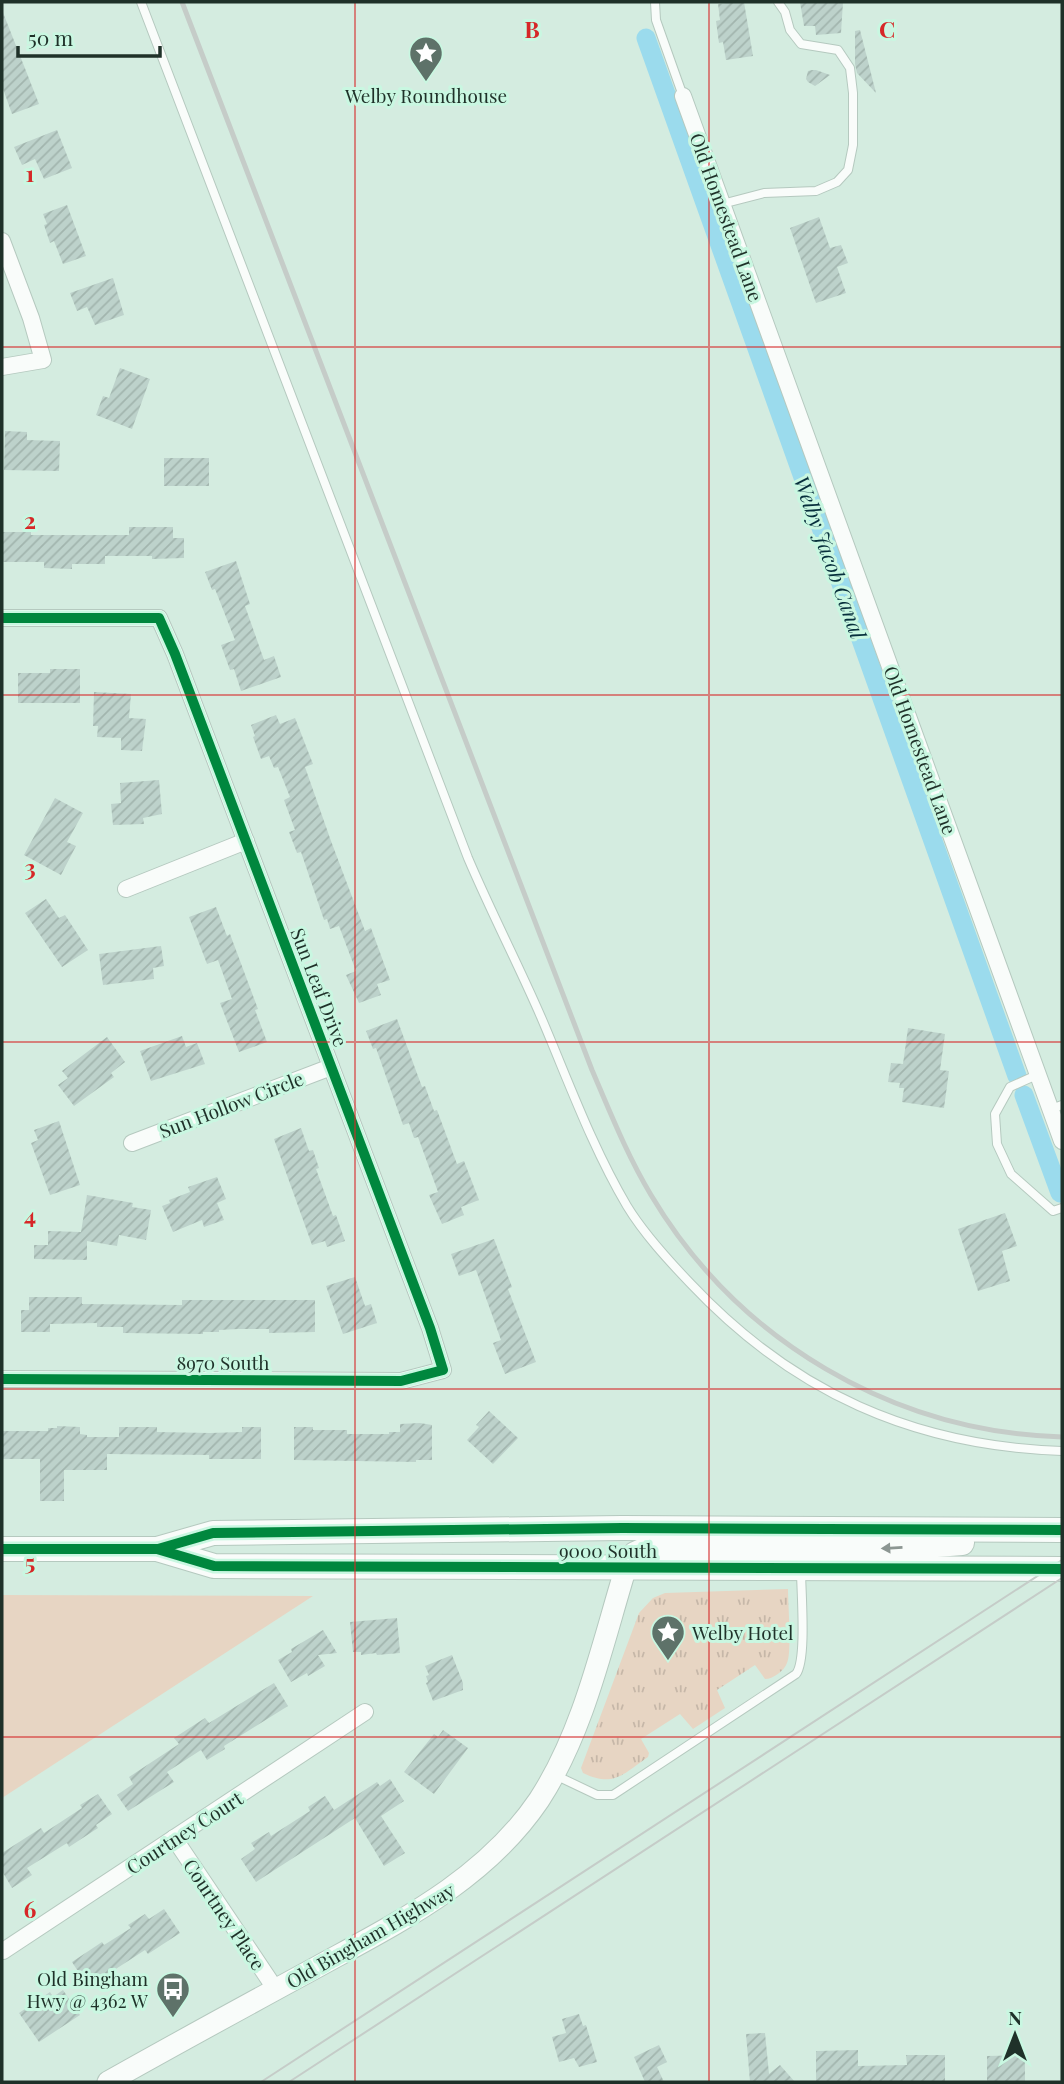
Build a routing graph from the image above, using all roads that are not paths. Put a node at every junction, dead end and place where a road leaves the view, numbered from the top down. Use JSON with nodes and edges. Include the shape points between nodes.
{"nodes":[{"id":1,"x":141,"y":2,"type":"edge"},
{"id":2,"x":655,"y":2,"type":"edge"},
{"id":3,"x":778,"y":2,"type":"edge"},
{"id":4,"x":683,"y":96,"type":"joint"},
{"id":5,"x":722,"y":204,"type":"junction"},
{"id":6,"x":2,"y":241,"type":"edge"},
{"id":7,"x":2,"y":367,"type":"edge"},
{"id":8,"x":2,"y":618,"type":"edge"},
{"id":9,"x":246,"y":841,"type":"junction"},
{"id":10,"x":126,"y":889,"type":"dead end"},
{"id":11,"x":331,"y":1067,"type":"junction"},
{"id":12,"x":1039,"y":1074,"type":"junction"},
{"id":13,"x":1057,"y":1107,"type":"edge"},
{"id":14,"x":1062,"y":1141,"type":"edge"},
{"id":15,"x":132,"y":1143,"type":"dead end"},
{"id":16,"x":1062,"y":1208,"type":"edge"},
{"id":17,"x":443,"y":1370,"type":"joint"},
{"id":18,"x":2,"y":1379,"type":"edge"},
{"id":19,"x":1062,"y":1451,"type":"edge"},
{"id":20,"x":1032,"y":1529,"type":"junction"},
{"id":21,"x":1062,"y":1530,"type":"edge"},
{"id":22,"x":2,"y":1549,"type":"edge"},
{"id":23,"x":157,"y":1549,"type":"junction"},
{"id":24,"x":626,"y":1567,"type":"junction"},
{"id":25,"x":801,"y":1568,"type":"junction"},
{"id":26,"x":1062,"y":1569,"type":"edge"},
{"id":27,"x":365,"y":1712,"type":"dead end"},
{"id":28,"x":554,"y":1774,"type":"junction"},
{"id":29,"x":174,"y":1838,"type":"junction"},
{"id":30,"x":3,"y":1951,"type":"edge"},
{"id":31,"x":276,"y":1990,"type":"junction"},
{"id":32,"x":108,"y":2082,"type":"edge"}],
"edges":[{"from":1,"to":19,"type":"lane","via":[[468,858],[604,1164],[628,1207],[678,1270],[731,1324],[819,1388],[887,1418],[933,1432],[998,1446]]},
{"from":2,"to":4,"type":"lane","name":"Old Homestead Lane","via":[[656,20]]},
{"from":3,"to":5,"type":"lane","via":[[801,44],[838,50],[850,68],[854,118],[848,170],[837,182],[816,191],[764,193]]},
{"from":4,"to":5,"type":"street","name":"Old Homestead Lane"},
{"from":5,"to":12,"type":"street","name":"Old Homestead Lane"},
{"from":6,"to":7,"type":"street","via":[[43,360]]},
{"from":8,"to":9,"type":"street","name":"Sun Leaf Drive","via":[[159,618]]},
{"from":9,"to":10,"type":"street"},
{"from":9,"to":11,"type":"street","name":"Sun Leaf Drive"},
{"from":11,"to":15,"type":"street","name":"Sun Hollow Circle"},
{"from":11,"to":17,"type":"street","name":"Sun Leaf Drive"},
{"from":12,"to":13,"type":"street","name":"Old Homestead Lane"},
{"from":12,"to":16,"type":"lane","via":[[1010,1087],[995,1114],[997,1144],[1011,1174],[1054,1211]]},
{"from":13,"to":14,"type":"street","name":"Old Homestead Lane"},
{"from":17,"to":18,"type":"street","name":"8970 South","via":[[401,1381]]},
{"from":20,"to":21,"type":"main road","name":"9000 South"},
{"from":20,"to":23,"type":"main road","name":"9000 South","via":[[214,1533]]},
{"from":20,"to":24,"type":"main road","one_way":true,"via":[[956,1545],[885,1549],[644,1550]]},
{"from":22,"to":23,"type":"main road","name":"9000 South"},
{"from":23,"to":24,"type":"main road","name":"9000 South","via":[[214,1566]]},
{"from":24,"to":25,"type":"main road","name":"9000 South"},
{"from":24,"to":28,"type":"main road","name":"Old Bingham Highway","via":[[587,1691]]},
{"from":25,"to":26,"type":"main road","name":"9000 South"},
{"from":25,"to":28,"type":"lane","via":[[802,1656],[796,1674],[613,1795],[597,1795]]},
{"from":27,"to":29,"type":"street","name":"Courtney Court"},
{"from":28,"to":31,"type":"main road","name":"Old Bingham Highway","via":[[522,1823],[464,1879],[415,1913]]},
{"from":29,"to":30,"type":"street","name":"Courtney Court"},
{"from":29,"to":31,"type":"street","name":"Courtney Place"},
{"from":31,"to":32,"type":"main road","name":"Old Bingham Highway"}]}
